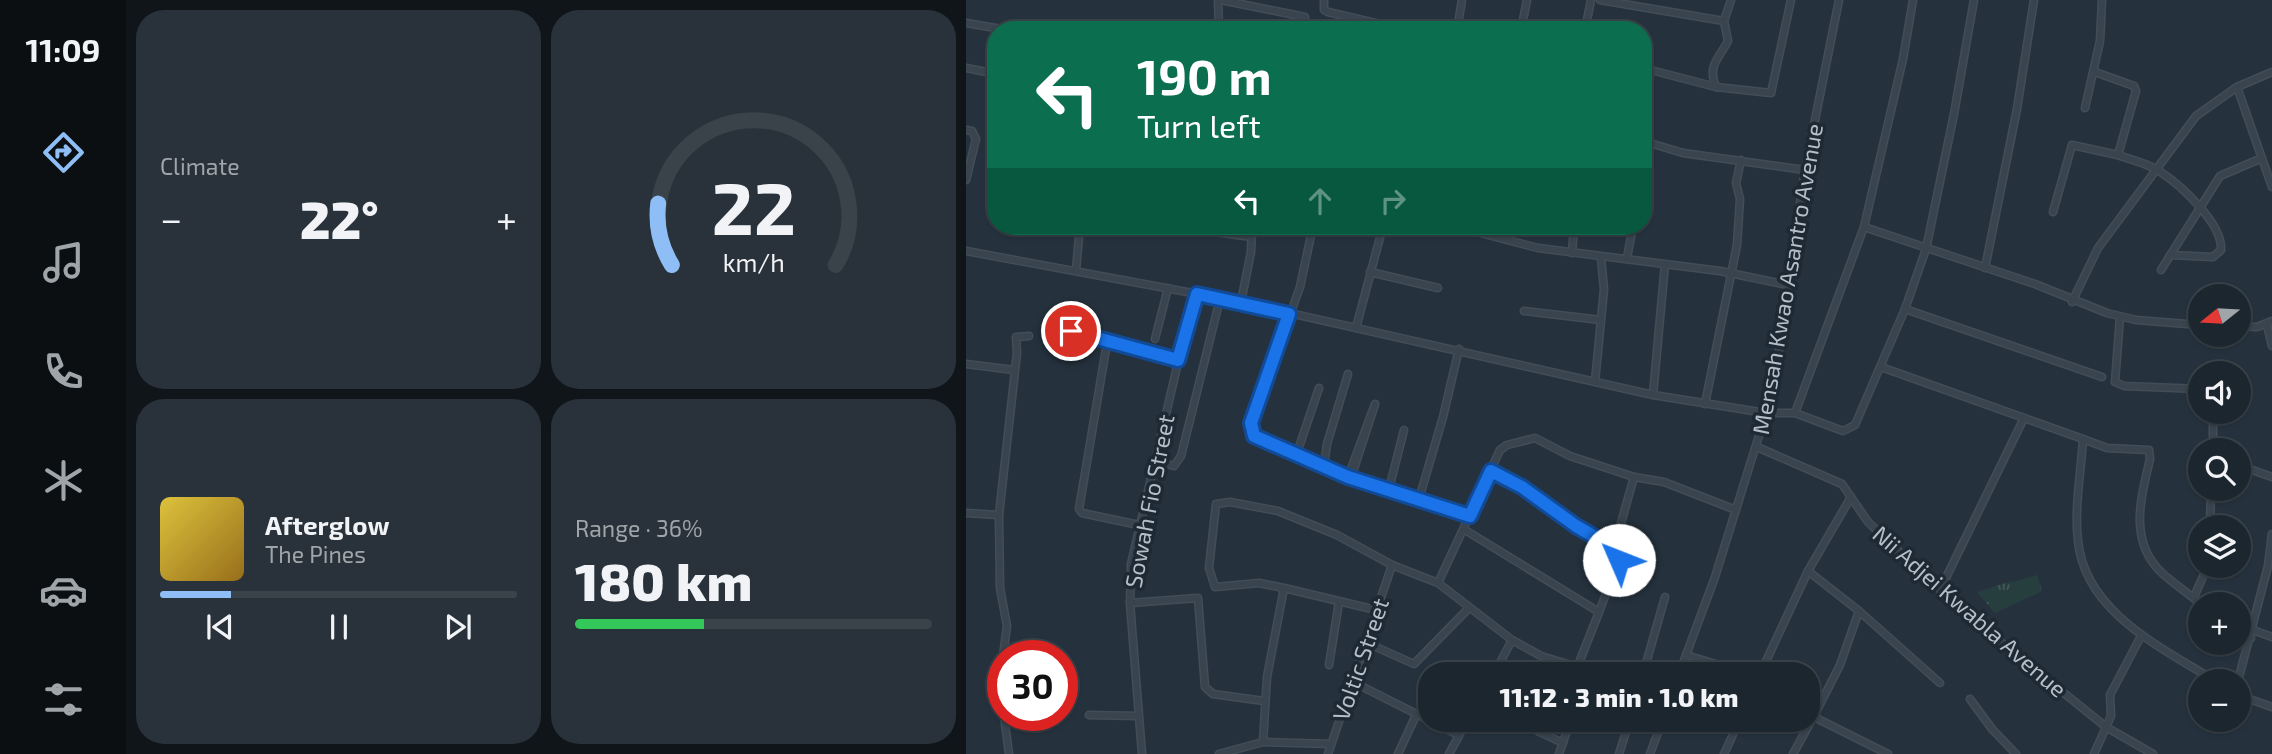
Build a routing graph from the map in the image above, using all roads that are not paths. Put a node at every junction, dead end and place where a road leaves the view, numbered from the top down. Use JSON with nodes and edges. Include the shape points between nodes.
{"nodes":[{"id":1,"x":1219,"y":0,"type":"edge"},
{"id":2,"x":1324,"y":0,"type":"edge"},
{"id":3,"x":1462,"y":0,"type":"edge"},
{"id":4,"x":1527,"y":0,"type":"edge"},
{"id":5,"x":1591,"y":0,"type":"edge"},
{"id":6,"x":1600,"y":0,"type":"edge"},
{"id":7,"x":1663,"y":0,"type":"edge"},
{"id":8,"x":1731,"y":0,"type":"edge"},
{"id":9,"x":1791,"y":0,"type":"edge"},
{"id":10,"x":1839,"y":0,"type":"edge"},
{"id":11,"x":1913,"y":0,"type":"edge"},
{"id":12,"x":1974,"y":0,"type":"edge"},
{"id":13,"x":2034,"y":0,"type":"edge"},
{"id":14,"x":2102,"y":0,"type":"edge"},
{"id":15,"x":1661,"y":10,"type":"junction"},
{"id":16,"x":1304,"y":18,"type":"dead end"},
{"id":17,"x":1219,"y":21,"type":"edge"},
{"id":18,"x":1366,"y":21,"type":"edge"},
{"id":19,"x":1458,"y":21,"type":"edge"},
{"id":20,"x":1523,"y":21,"type":"edge"},
{"id":21,"x":1586,"y":21,"type":"edge"},
{"id":22,"x":1724,"y":21,"type":"junction"},
{"id":23,"x":966,"y":23,"type":"edge"},
{"id":24,"x":987,"y":27,"type":"edge"},
{"id":25,"x":966,"y":68,"type":"edge"},
{"id":26,"x":1652,"y":70,"type":"edge"},
{"id":27,"x":987,"y":72,"type":"edge"},
{"id":28,"x":2095,"y":72,"type":"junction"},
{"id":29,"x":2272,"y":72,"type":"edge"},
{"id":30,"x":1716,"y":87,"type":"junction"},
{"id":31,"x":2237,"y":87,"type":"junction"},
{"id":32,"x":2085,"y":108,"type":"dead end"},
{"id":33,"x":966,"y":130,"type":"edge"},
{"id":34,"x":1652,"y":144,"type":"edge"},
{"id":35,"x":2118,"y":155,"type":"junction"},
{"id":36,"x":2262,"y":158,"type":"junction"},
{"id":37,"x":1741,"y":160,"type":"junction"},
{"id":38,"x":1805,"y":170,"type":"junction"},
{"id":39,"x":2158,"y":170,"type":"junction"},
{"id":40,"x":966,"y":180,"type":"edge"},
{"id":41,"x":2272,"y":187,"type":"edge"},
{"id":42,"x":2200,"y":209,"type":"junction"},
{"id":43,"x":2053,"y":212,"type":"dead end"},
{"id":44,"x":1864,"y":227,"type":"junction"},
{"id":45,"x":1079,"y":235,"type":"edge"},
{"id":46,"x":1237,"y":235,"type":"edge"},
{"id":47,"x":1311,"y":235,"type":"edge"},
{"id":48,"x":1380,"y":235,"type":"edge"},
{"id":49,"x":1492,"y":235,"type":"edge"},
{"id":50,"x":1510,"y":235,"type":"edge"},
{"id":51,"x":1573,"y":235,"type":"edge"},
{"id":52,"x":1631,"y":235,"type":"edge"},
{"id":53,"x":1252,"y":237,"type":"joint"},
{"id":54,"x":1509,"y":239,"type":"junction"},
{"id":55,"x":1926,"y":249,"type":"junction"},
{"id":56,"x":966,"y":251,"type":"edge"},
{"id":57,"x":1572,"y":253,"type":"junction"},
{"id":58,"x":2170,"y":255,"type":"junction"},
{"id":59,"x":1601,"y":258,"type":"junction"},
{"id":60,"x":1627,"y":258,"type":"junction"},
{"id":61,"x":1665,"y":264,"type":"junction"},
{"id":62,"x":1985,"y":268,"type":"junction"},
{"id":63,"x":2161,"y":270,"type":"dead end"},
{"id":64,"x":1076,"y":271,"type":"junction"},
{"id":65,"x":1370,"y":272,"type":"junction"},
{"id":66,"x":1729,"y":273,"type":"junction"},
{"id":67,"x":1788,"y":285,"type":"junction"},
{"id":68,"x":1168,"y":288,"type":"junction"},
{"id":69,"x":1438,"y":288,"type":"dead end"},
{"id":70,"x":1197,"y":294,"type":"junction"},
{"id":71,"x":1220,"y":299,"type":"junction"},
{"id":72,"x":1241,"y":302,"type":"junction"},
{"id":73,"x":2072,"y":302,"type":"junction"},
{"id":74,"x":1905,"y":309,"type":"junction"},
{"id":75,"x":1524,"y":311,"type":"dead end"},
{"id":76,"x":1289,"y":314,"type":"junction"},
{"id":77,"x":2120,"y":317,"type":"junction"},
{"id":78,"x":1601,"y":320,"type":"junction"},
{"id":79,"x":2269,"y":323,"type":"edge"},
{"id":80,"x":2188,"y":324,"type":"edge"},
{"id":81,"x":2251,"y":325,"type":"edge"},
{"id":82,"x":1050,"y":326,"type":"dead end"},
{"id":83,"x":1356,"y":328,"type":"junction"},
{"id":84,"x":1029,"y":336,"type":"dead end"},
{"id":85,"x":1155,"y":339,"type":"dead end"},
{"id":86,"x":1112,"y":341,"type":"junction"},
{"id":87,"x":2272,"y":346,"type":"edge"},
{"id":88,"x":1459,"y":349,"type":"junction"},
{"id":89,"x":1178,"y":360,"type":"junction"},
{"id":90,"x":966,"y":364,"type":"edge"},
{"id":91,"x":1881,"y":367,"type":"junction"},
{"id":92,"x":1014,"y":370,"type":"junction"},
{"id":93,"x":1348,"y":374,"type":"dead end"},
{"id":94,"x":2102,"y":377,"type":"dead end"},
{"id":95,"x":1595,"y":382,"type":"junction"},
{"id":96,"x":1319,"y":387,"type":"dead end"},
{"id":97,"x":2188,"y":389,"type":"edge"},
{"id":98,"x":1653,"y":395,"type":"junction"},
{"id":99,"x":1705,"y":404,"type":"junction"},
{"id":100,"x":1766,"y":413,"type":"junction"},
{"id":101,"x":1796,"y":413,"type":"junction"},
{"id":102,"x":2024,"y":418,"type":"junction"},
{"id":103,"x":1404,"y":430,"type":"dead end"},
{"id":104,"x":1366,"y":432,"type":"dead end"},
{"id":105,"x":2083,"y":439,"type":"junction"},
{"id":106,"x":1757,"y":447,"type":"junction"},
{"id":107,"x":1297,"y":453,"type":"junction"},
{"id":108,"x":1154,"y":461,"type":"junction"},
{"id":109,"x":1324,"y":466,"type":"junction"},
{"id":110,"x":2251,"y":470,"type":"edge"},
{"id":111,"x":1491,"y":471,"type":"junction"},
{"id":112,"x":1350,"y":477,"type":"junction"},
{"id":113,"x":1634,"y":477,"type":"junction"},
{"id":114,"x":2272,"y":477,"type":"edge"},
{"id":115,"x":1389,"y":489,"type":"junction"},
{"id":116,"x":1852,"y":497,"type":"junction"},
{"id":117,"x":1419,"y":499,"type":"junction"},
{"id":118,"x":1735,"y":510,"type":"junction"},
{"id":119,"x":966,"y":513,"type":"edge"},
{"id":120,"x":999,"y":515,"type":"junction"},
{"id":121,"x":1470,"y":516,"type":"junction"},
{"id":122,"x":1139,"y":525,"type":"junction"},
{"id":123,"x":1465,"y":530,"type":"junction"},
{"id":124,"x":2272,"y":534,"type":"edge"},
{"id":125,"x":1614,"y":548,"type":"junction"},
{"id":126,"x":1392,"y":565,"type":"junction"},
{"id":127,"x":1808,"y":570,"type":"junction"},
{"id":128,"x":1438,"y":583,"type":"junction"},
{"id":129,"x":1284,"y":588,"type":"junction"},
{"id":130,"x":1941,"y":588,"type":"junction"},
{"id":131,"x":2188,"y":592,"type":"edge"},
{"id":132,"x":1665,"y":597,"type":"dead end"},
{"id":133,"x":1339,"y":602,"type":"junction"},
{"id":134,"x":1130,"y":603,"type":"junction"},
{"id":135,"x":1468,"y":608,"type":"junction"},
{"id":136,"x":1376,"y":610,"type":"junction"},
{"id":137,"x":1859,"y":611,"type":"junction"},
{"id":138,"x":1599,"y":612,"type":"junction"},
{"id":139,"x":2252,"y":634,"type":"junction"},
{"id":140,"x":2141,"y":636,"type":"junction"},
{"id":141,"x":2272,"y":637,"type":"edge"},
{"id":142,"x":1005,"y":640,"type":"edge"},
{"id":143,"x":1512,"y":640,"type":"junction"},
{"id":144,"x":1367,"y":643,"type":"junction"},
{"id":145,"x":1686,"y":655,"type":"junction"},
{"id":146,"x":1500,"y":662,"type":"edge"},
{"id":147,"x":1559,"y":662,"type":"edge"},
{"id":148,"x":1579,"y":662,"type":"edge"},
{"id":149,"x":1646,"y":662,"type":"edge"},
{"id":150,"x":1683,"y":662,"type":"edge"},
{"id":151,"x":1709,"y":662,"type":"edge"},
{"id":152,"x":1766,"y":662,"type":"edge"},
{"id":153,"x":1329,"y":665,"type":"dead end"},
{"id":154,"x":2195,"y":669,"type":"edge"},
{"id":155,"x":2242,"y":669,"type":"edge"},
{"id":156,"x":1353,"y":682,"type":"junction"},
{"id":157,"x":1940,"y":682,"type":"dead end"},
{"id":158,"x":1970,"y":699,"type":"dead end"},
{"id":159,"x":2251,"y":700,"type":"edge"},
{"id":160,"x":1264,"y":701,"type":"junction"},
{"id":161,"x":1820,"y":704,"type":"edge"},
{"id":162,"x":2272,"y":707,"type":"edge"},
{"id":163,"x":1417,"y":713,"type":"junction"},
{"id":164,"x":1089,"y":715,"type":"dead end"},
{"id":165,"x":1138,"y":716,"type":"junction"},
{"id":166,"x":1820,"y":720,"type":"edge"},
{"id":167,"x":2106,"y":727,"type":"junction"},
{"id":168,"x":1006,"y":731,"type":"edge"},
{"id":169,"x":1460,"y":732,"type":"edge"},
{"id":170,"x":1540,"y":732,"type":"edge"},
{"id":171,"x":1567,"y":732,"type":"edge"},
{"id":172,"x":1625,"y":732,"type":"edge"},
{"id":173,"x":1658,"y":732,"type":"edge"},
{"id":174,"x":1734,"y":732,"type":"edge"},
{"id":175,"x":1805,"y":732,"type":"edge"},
{"id":176,"x":1458,"y":735,"type":"junction"},
{"id":177,"x":1263,"y":742,"type":"junction"},
{"id":178,"x":1563,"y":743,"type":"junction"},
{"id":179,"x":1331,"y":744,"type":"junction"},
{"id":180,"x":1009,"y":754,"type":"edge"},
{"id":181,"x":1142,"y":754,"type":"edge"},
{"id":182,"x":1219,"y":754,"type":"edge"},
{"id":183,"x":1328,"y":754,"type":"edge"},
{"id":184,"x":1398,"y":754,"type":"edge"},
{"id":185,"x":1449,"y":754,"type":"edge"},
{"id":186,"x":1559,"y":754,"type":"edge"},
{"id":187,"x":1619,"y":754,"type":"edge"},
{"id":188,"x":1650,"y":754,"type":"edge"},
{"id":189,"x":1724,"y":754,"type":"edge"},
{"id":190,"x":1793,"y":754,"type":"edge"},
{"id":191,"x":1888,"y":754,"type":"edge"},
{"id":192,"x":2016,"y":754,"type":"edge"},
{"id":193,"x":2094,"y":754,"type":"edge"},
{"id":194,"x":2153,"y":754,"type":"edge"}],
"edges":[{"from":1,"to":16,"type":"street"},
{"from":1,"to":17,"type":"street"},
{"from":2,"to":18,"type":"street","via":[[1328,12]]},
{"from":3,"to":19,"type":"street"},
{"from":4,"to":20,"type":"street"},
{"from":5,"to":21,"type":"street"},
{"from":6,"to":15,"type":"street"},
{"from":7,"to":15,"type":"street"},
{"from":8,"to":22,"type":"street"},
{"from":9,"to":30,"type":"street","via":[[1771,93]]},
{"from":10,"to":38,"type":"street","name":"Mensah Kwao Asantro Avenue"},
{"from":11,"to":44,"type":"street"},
{"from":12,"to":55,"type":"street"},
{"from":13,"to":62,"type":"street"},
{"from":14,"to":28,"type":"street"},
{"from":15,"to":22,"type":"street"},
{"from":22,"to":30,"type":"street","via":[[1728,41],[1715,58],[1712,75]]},
{"from":23,"to":24,"type":"street"},
{"from":25,"to":27,"type":"street"},
{"from":26,"to":30,"type":"street"},
{"from":28,"to":32,"type":"street"},
{"from":28,"to":35,"type":"street","via":[[2134,86],[2136,91]]},
{"from":29,"to":31,"type":"street"},
{"from":31,"to":36,"type":"street"},
{"from":31,"to":39,"type":"street","via":[[2196,116]]},
{"from":33,"to":40,"type":"street","via":[[976,139]]},
{"from":34,"to":37,"type":"street","via":[[1683,153]]},
{"from":35,"to":39,"type":"street"},
{"from":35,"to":43,"type":"street","via":[[2072,145]]},
{"from":36,"to":41,"type":"street"},
{"from":36,"to":42,"type":"street","via":[[2220,176]]},
{"from":37,"to":38,"type":"street"},
{"from":37,"to":66,"type":"street","via":[[1736,183],[1740,193],[1737,245]]},
{"from":38,"to":67,"type":"street","name":"Mensah Kwao Asantro Avenue"},
{"from":39,"to":42,"type":"street"},
{"from":39,"to":73,"type":"street","via":[[2098,248]]},
{"from":42,"to":58,"type":"street"},
{"from":42,"to":58,"type":"street","via":[[2213,221],[2222,240],[2218,255]]},
{"from":44,"to":55,"type":"street"},
{"from":44,"to":101,"type":"street"},
{"from":45,"to":64,"type":"street"},
{"from":46,"to":53,"type":"street"},
{"from":47,"to":76,"type":"street"},
{"from":48,"to":65,"type":"street"},
{"from":49,"to":54,"type":"street"},
{"from":50,"to":54,"type":"street"},
{"from":51,"to":57,"type":"street"},
{"from":52,"to":60,"type":"street"},
{"from":53,"to":72,"type":"street"},
{"from":54,"to":57,"type":"street"},
{"from":55,"to":62,"type":"street"},
{"from":55,"to":74,"type":"street"},
{"from":56,"to":64,"type":"street"},
{"from":57,"to":59,"type":"street"},
{"from":58,"to":63,"type":"street"},
{"from":59,"to":60,"type":"street"},
{"from":59,"to":78,"type":"street"},
{"from":60,"to":61,"type":"street"},
{"from":61,"to":66,"type":"street"},
{"from":61,"to":98,"type":"street"},
{"from":62,"to":73,"type":"street"},
{"from":64,"to":68,"type":"street"},
{"from":65,"to":69,"type":"street"},
{"from":65,"to":83,"type":"street"},
{"from":66,"to":67,"type":"street"},
{"from":66,"to":99,"type":"street"},
{"from":67,"to":100,"type":"street","name":"Mensah Kwao Asantro Avenue"},
{"from":68,"to":70,"type":"street"},
{"from":68,"to":85,"type":"street"},
{"from":70,"to":71,"type":"street"},
{"from":70,"to":89,"type":"street","name":"Sowah Fio Street"},
{"from":71,"to":72,"type":"street"},
{"from":71,"to":108,"type":"street","via":[[1181,456],[1174,466]]},
{"from":72,"to":76,"type":"street"},
{"from":73,"to":77,"type":"street"},
{"from":74,"to":91,"type":"street"},
{"from":74,"to":94,"type":"street"},
{"from":75,"to":78,"type":"street"},
{"from":76,"to":83,"type":"street"},
{"from":76,"to":107,"type":"street","via":[[1251,430],[1257,438]]},
{"from":77,"to":80,"type":"street"},
{"from":77,"to":97,"type":"street","via":[[2115,382]]},
{"from":78,"to":95,"type":"street"},
{"from":79,"to":81,"type":"street"},
{"from":79,"to":87,"type":"street"},
{"from":82,"to":86,"type":"street"},
{"from":83,"to":88,"type":"street"},
{"from":84,"to":92,"type":"street","via":[[1016,337]]},
{"from":86,"to":89,"type":"street"},
{"from":86,"to":122,"type":"street","via":[[1107,343],[1079,507],[1082,513]]},
{"from":88,"to":95,"type":"street"},
{"from":88,"to":117,"type":"street"},
{"from":89,"to":108,"type":"street","name":"Sowah Fio Street"},
{"from":90,"to":92,"type":"street"},
{"from":91,"to":101,"type":"street","via":[[1850,430],[1837,430]]},
{"from":91,"to":102,"type":"street"},
{"from":92,"to":120,"type":"street"},
{"from":93,"to":109,"type":"street"},
{"from":95,"to":98,"type":"street"},
{"from":96,"to":107,"type":"street"},
{"from":98,"to":99,"type":"street"},
{"from":99,"to":100,"type":"street"},
{"from":100,"to":101,"type":"street"},
{"from":100,"to":106,"type":"street","name":"Mensah Kwao Asantro Avenue"},
{"from":102,"to":105,"type":"street"},
{"from":102,"to":130,"type":"street"},
{"from":103,"to":115,"type":"street"},
{"from":104,"to":112,"type":"street"},
{"from":105,"to":131,"type":"street","via":[[2107,448],[2149,450],[2139,531],[2161,572]]},
{"from":105,"to":140,"type":"street","via":[[2077,538],[2081,560],[2091,583]]},
{"from":106,"to":116,"type":"street","name":"Nii Adjei Kwabla Avenue","via":[[1830,477]]},
{"from":106,"to":118,"type":"street","name":"Mensah Kwao Asantro Avenue"},
{"from":107,"to":109,"type":"street"},
{"from":108,"to":122,"type":"street","name":"Sowah Fio Street"},
{"from":109,"to":112,"type":"street"},
{"from":110,"to":114,"type":"street"},
{"from":111,"to":113,"type":"street","via":[[1500,450],[1535,438],[1570,456]]},
{"from":111,"to":121,"type":"street"},
{"from":111,"to":125,"type":"street"},
{"from":112,"to":115,"type":"street"},
{"from":113,"to":118,"type":"street","via":[[1664,482]]},
{"from":113,"to":125,"type":"street"},
{"from":115,"to":117,"type":"street"},
{"from":116,"to":127,"type":"street"},
{"from":116,"to":130,"type":"street","name":"Nii Adjei Kwabla Avenue","via":[[1868,522]]},
{"from":117,"to":121,"type":"street"},
{"from":118,"to":145,"type":"street","name":"Mensah Kwao Asantro Avenue"},
{"from":119,"to":120,"type":"street"},
{"from":120,"to":142,"type":"street"},
{"from":121,"to":123,"type":"street"},
{"from":122,"to":134,"type":"street","name":"Sowah Fio Street"},
{"from":123,"to":128,"type":"street"},
{"from":123,"to":138,"type":"street"},
{"from":124,"to":139,"type":"street"},
{"from":125,"to":138,"type":"street","via":[[1619,560]]},
{"from":126,"to":128,"type":"street"},
{"from":126,"to":129,"type":"street","via":[[1337,535],[1278,511],[1230,502],[1216,504],[1209,568],[1215,587],[1259,583]]},
{"from":126,"to":136,"type":"street","name":"Voltic Street"},
{"from":127,"to":137,"type":"street"},
{"from":127,"to":152,"type":"street"},
{"from":128,"to":135,"type":"street"},
{"from":129,"to":133,"type":"street"},
{"from":129,"to":160,"type":"street"},
{"from":130,"to":167,"type":"street","name":"Nii Adjei Kwabla Avenue","via":[[1960,609]]},
{"from":132,"to":149,"type":"street"},
{"from":133,"to":136,"type":"street"},
{"from":133,"to":153,"type":"street"},
{"from":134,"to":160,"type":"street","via":[[1198,598],[1205,687],[1213,694]]},
{"from":134,"to":165,"type":"street","name":"Sowah Fio Street"},
{"from":135,"to":143,"type":"street"},
{"from":135,"to":144,"type":"street","via":[[1414,664]]},
{"from":136,"to":144,"type":"street","name":"Voltic Street"},
{"from":137,"to":157,"type":"street"},
{"from":137,"to":161,"type":"street"},
{"from":138,"to":148,"type":"street"},
{"from":139,"to":141,"type":"street"},
{"from":139,"to":155,"type":"street"},
{"from":140,"to":154,"type":"street"},
{"from":140,"to":167,"type":"street","via":[[2110,695],[2111,716]]},
{"from":143,"to":146,"type":"street"},
{"from":143,"to":147,"type":"street"},
{"from":144,"to":156,"type":"street","name":"Voltic Street"},
{"from":145,"to":150,"type":"street","name":"Mensah Kwao Asantro Avenue"},
{"from":145,"to":151,"type":"street"},
{"from":156,"to":163,"type":"street"},
{"from":156,"to":179,"type":"street","name":"Voltic Street"},
{"from":158,"to":192,"type":"street"},
{"from":159,"to":162,"type":"street"},
{"from":160,"to":177,"type":"street"},
{"from":163,"to":176,"type":"street"},
{"from":163,"to":184,"type":"street"},
{"from":164,"to":165,"type":"street"},
{"from":165,"to":181,"type":"street","name":"Sowah Fio Street"},
{"from":166,"to":191,"type":"street"},
{"from":167,"to":193,"type":"street"},
{"from":167,"to":194,"type":"street","name":"Nii Adjei Kwabla Avenue"},
{"from":168,"to":180,"type":"street"},
{"from":169,"to":176,"type":"street"},
{"from":170,"to":178,"type":"street"},
{"from":171,"to":178,"type":"street"},
{"from":172,"to":187,"type":"street"},
{"from":173,"to":188,"type":"street"},
{"from":174,"to":189,"type":"street"},
{"from":175,"to":190,"type":"street"},
{"from":176,"to":185,"type":"street"},
{"from":177,"to":179,"type":"street"},
{"from":177,"to":182,"type":"street"},
{"from":178,"to":186,"type":"street"},
{"from":179,"to":183,"type":"street","name":"Voltic Street"}]}
